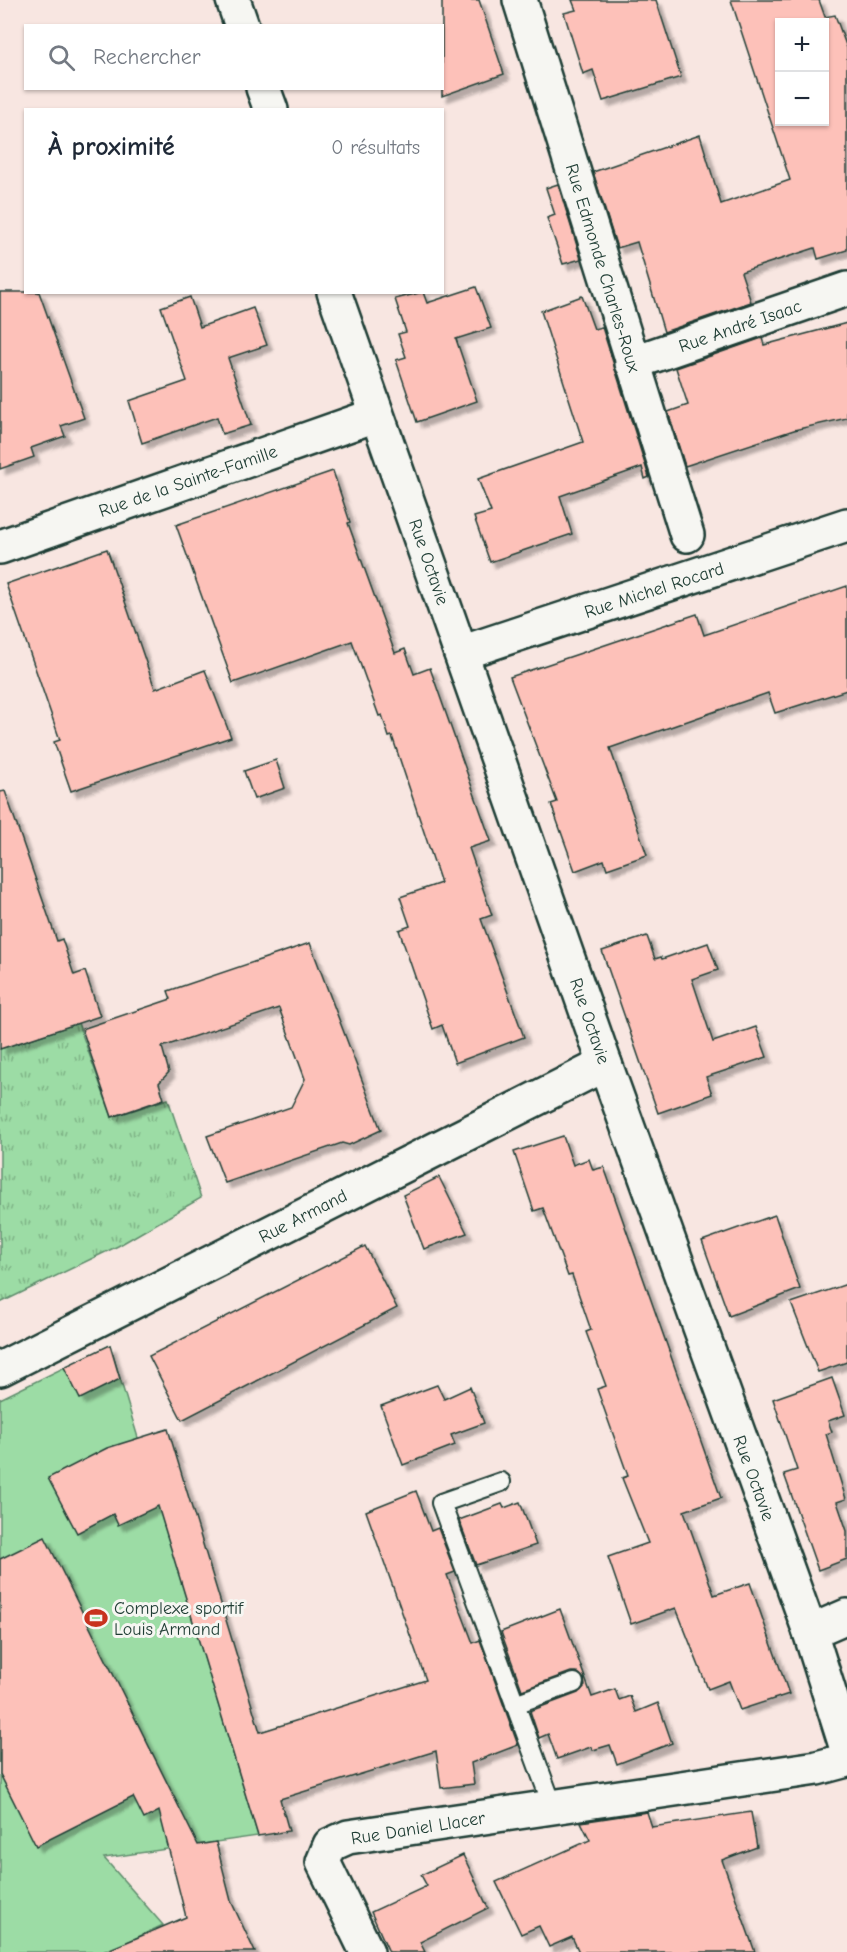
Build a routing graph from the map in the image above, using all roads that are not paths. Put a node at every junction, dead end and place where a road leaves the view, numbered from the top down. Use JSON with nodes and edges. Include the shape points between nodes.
{"nodes":[{"id":1,"x":233,"y":0,"type":"edge"},
{"id":2,"x":520,"y":0,"type":"edge"},
{"id":3,"x":241,"y":24,"type":"edge"},
{"id":4,"x":264,"y":90,"type":"edge"},
{"id":5,"x":270,"y":108,"type":"edge"},
{"id":6,"x":847,"y":289,"type":"edge"},
{"id":7,"x":335,"y":294,"type":"edge"},
{"id":8,"x":632,"y":363,"type":"junction"},
{"id":9,"x":376,"y":415,"type":"junction"},
{"id":10,"x":847,"y":525,"type":"edge"},
{"id":11,"x":687,"y":535,"type":"dead end"},
{"id":12,"x":0,"y":547,"type":"edge"},
{"id":13,"x":461,"y":653,"type":"junction"},
{"id":14,"x":605,"y":1064,"type":"junction"},
{"id":15,"x":0,"y":1369,"type":"edge"},
{"id":16,"x":501,"y":1482,"type":"dead end"},
{"id":17,"x":847,"y":1617,"type":"edge"},
{"id":18,"x":810,"y":1632,"type":"junction"},
{"id":19,"x":574,"y":1683,"type":"dead end"},
{"id":20,"x":515,"y":1704,"type":"junction"},
{"id":21,"x":847,"y":1749,"type":"edge"},
{"id":22,"x":847,"y":1760,"type":"edge"},
{"id":23,"x":553,"y":1807,"type":"junction"},
{"id":24,"x":367,"y":1952,"type":"edge"}],
"edges":[{"from":1,"to":3,"type":"street"},
{"from":2,"to":8,"type":"street","name":"Rue Edmonde Charles-Roux"},
{"from":4,"to":5,"type":"street"},
{"from":6,"to":8,"type":"street","name":"Rue André Isaac"},
{"from":7,"to":9,"type":"street","name":"Rue Octavie"},
{"from":8,"to":11,"type":"street","name":"Rue Edmonde Charles-Roux"},
{"from":9,"to":12,"type":"street","name":"Rue de la Sainte-Famille"},
{"from":9,"to":13,"type":"street","name":"Rue Octavie"},
{"from":10,"to":13,"type":"street","name":"Rue Michel Rocard"},
{"from":13,"to":14,"type":"street","name":"Rue Octavie"},
{"from":14,"to":15,"type":"street","name":"Rue Armand"},
{"from":14,"to":18,"type":"street","name":"Rue Octavie"},
{"from":16,"to":20,"type":"lane","via":[[441,1503]]},
{"from":17,"to":18,"type":"street"},
{"from":18,"to":21,"type":"street","name":"Rue Octavie"},
{"from":19,"to":20,"type":"lane"},
{"from":20,"to":23,"type":"lane"},
{"from":22,"to":23,"type":"street","name":"Rue Daniel Llacer","via":[[817,1768]]},
{"from":23,"to":24,"type":"street","name":"Rue Daniel Llacer","via":[[348,1837],[330,1845],[323,1862]]}]}
